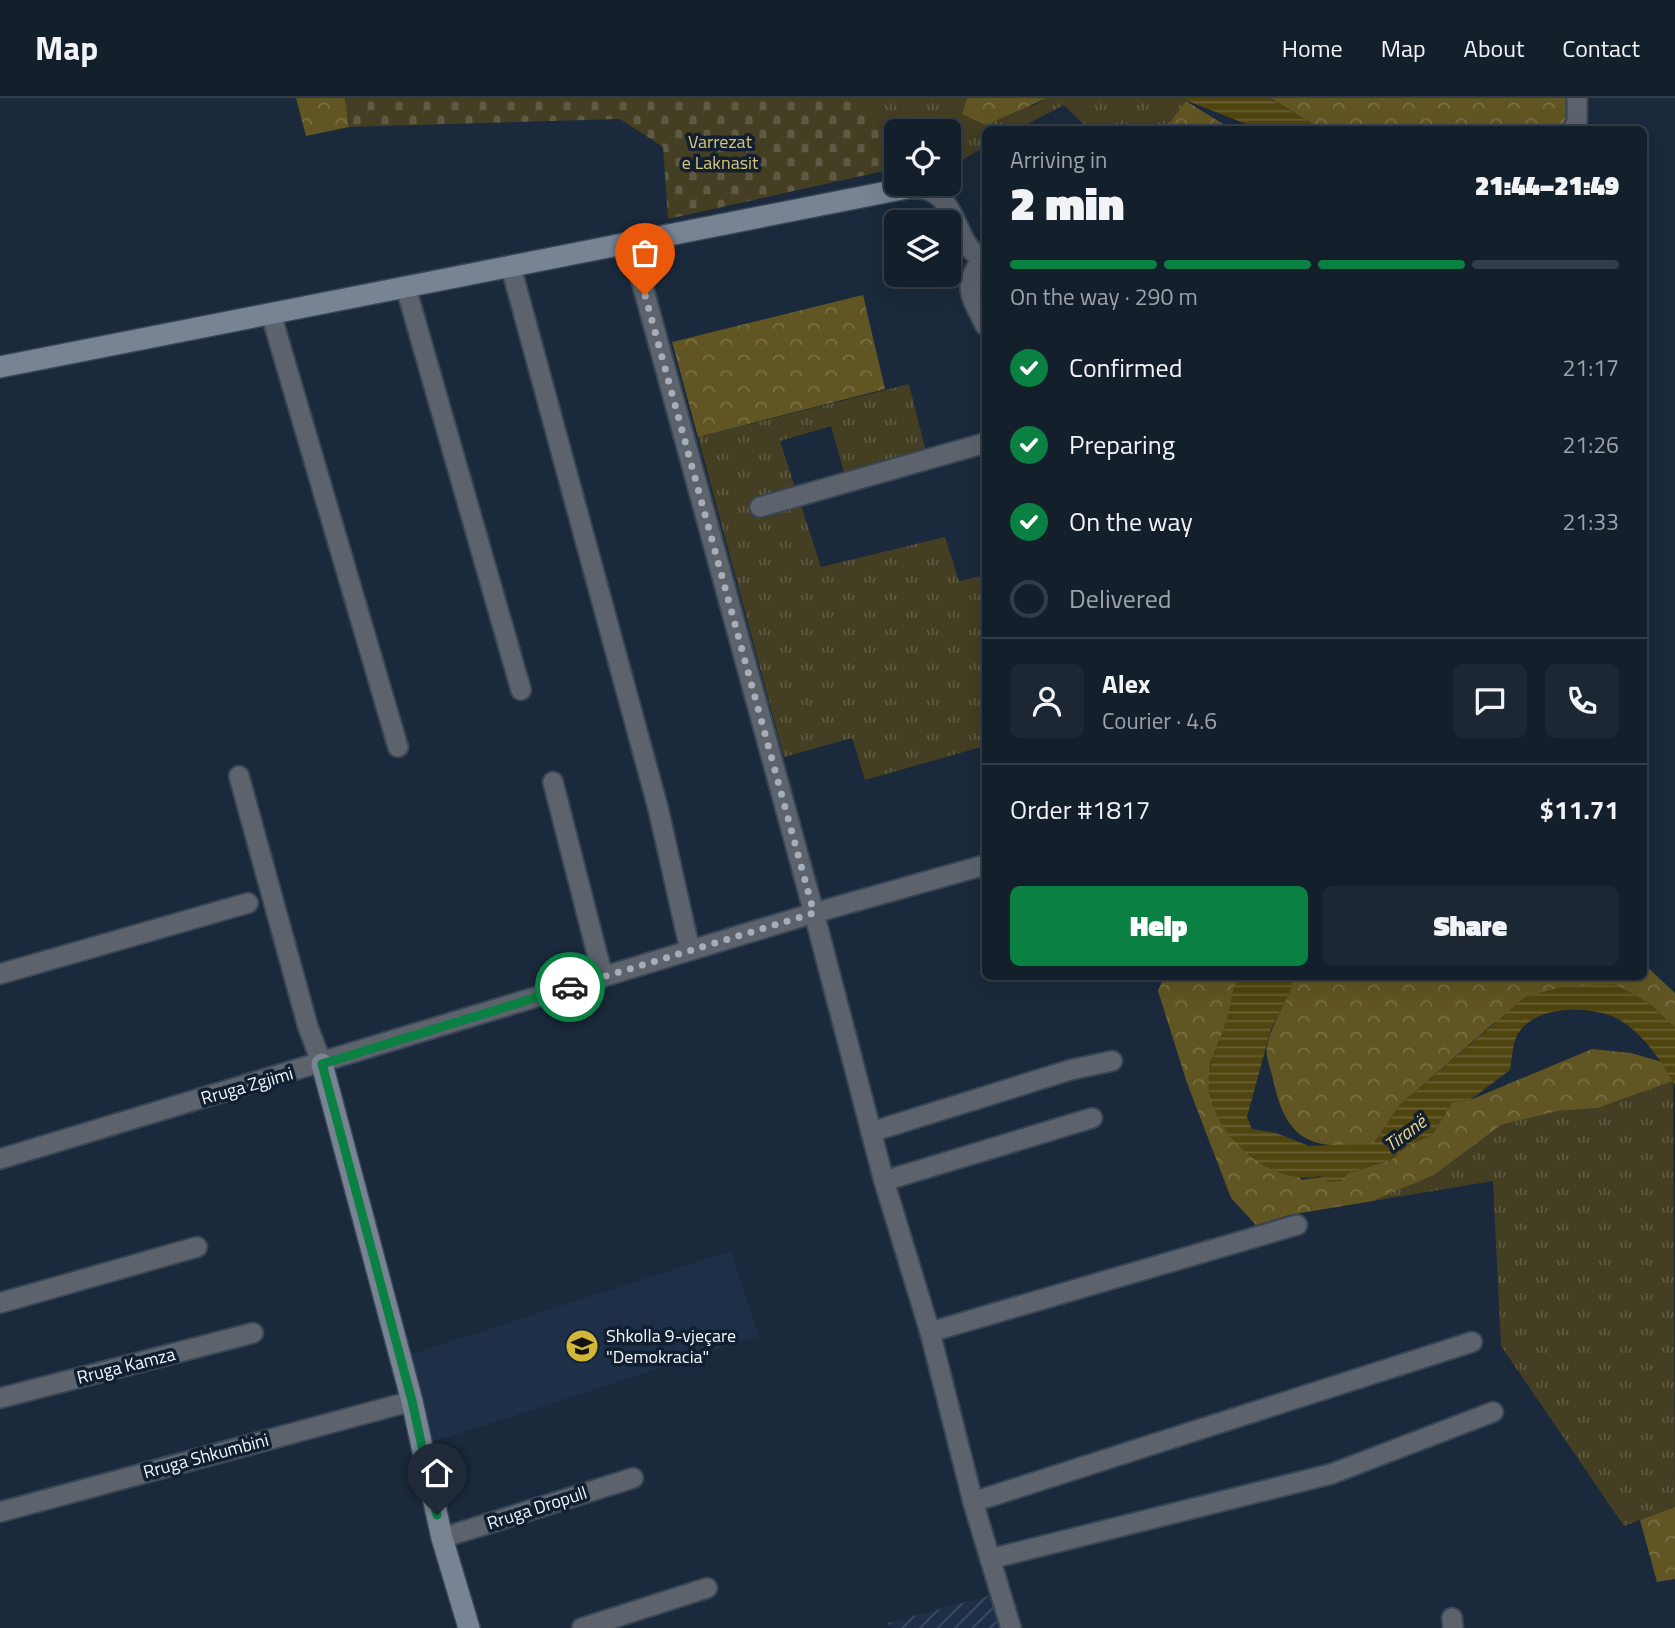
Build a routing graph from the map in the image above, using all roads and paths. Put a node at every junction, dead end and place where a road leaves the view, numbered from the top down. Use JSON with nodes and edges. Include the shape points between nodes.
{"nodes":[{"id":1,"x":1577,"y":98,"type":"edge"},
{"id":2,"x":1575,"y":126,"type":"edge"},
{"id":3,"x":884,"y":193,"type":"edge"},
{"id":4,"x":936,"y":196,"type":"edge"},
{"id":5,"x":631,"y":243,"type":"junction"},
{"id":6,"x":982,"y":259,"type":"edge"},
{"id":7,"x":982,"y":262,"type":"edge"},
{"id":8,"x":511,"y":267,"type":"junction"},
{"id":9,"x":406,"y":288,"type":"junction"},
{"id":10,"x":271,"y":314,"type":"junction"},
{"id":11,"x":982,"y":319,"type":"edge"},
{"id":12,"x":0,"y":367,"type":"edge"},
{"id":13,"x":982,"y":444,"type":"edge"},
{"id":14,"x":760,"y":507,"type":"dead end"},
{"id":15,"x":521,"y":691,"type":"dead end"},
{"id":16,"x":398,"y":747,"type":"dead end"},
{"id":17,"x":239,"y":776,"type":"dead end"},
{"id":18,"x":553,"y":782,"type":"dead end"},
{"id":19,"x":982,"y":866,"type":"edge"},
{"id":20,"x":248,"y":903,"type":"dead end"},
{"id":21,"x":814,"y":913,"type":"junction"},
{"id":22,"x":690,"y":950,"type":"junction"},
{"id":23,"x":0,"y":974,"type":"edge"},
{"id":24,"x":603,"y":977,"type":"junction"},
{"id":25,"x":1112,"y":1061,"type":"dead end"},
{"id":26,"x":322,"y":1064,"type":"junction"},
{"id":27,"x":1092,"y":1118,"type":"dead end"},
{"id":28,"x":871,"y":1132,"type":"junction"},
{"id":29,"x":0,"y":1159,"type":"edge"},
{"id":30,"x":884,"y":1181,"type":"junction"},
{"id":31,"x":1297,"y":1225,"type":"dead end"},
{"id":32,"x":197,"y":1247,"type":"dead end"},
{"id":33,"x":0,"y":1303,"type":"edge"},
{"id":34,"x":930,"y":1332,"type":"junction"},
{"id":35,"x":253,"y":1333,"type":"dead end"},
{"id":36,"x":1472,"y":1342,"type":"dead end"},
{"id":37,"x":0,"y":1398,"type":"edge"},
{"id":38,"x":412,"y":1401,"type":"junction"},
{"id":39,"x":1493,"y":1412,"type":"dead end"},
{"id":40,"x":632,"y":1478,"type":"dead end"},
{"id":41,"x":973,"y":1502,"type":"junction"},
{"id":42,"x":0,"y":1512,"type":"edge"},
{"id":43,"x":442,"y":1538,"type":"junction"},
{"id":44,"x":990,"y":1559,"type":"junction"},
{"id":45,"x":707,"y":1588,"type":"dead end"},
{"id":46,"x":470,"y":1628,"type":"edge"},
{"id":47,"x":583,"y":1628,"type":"edge"},
{"id":48,"x":1011,"y":1628,"type":"edge"}],
"edges":[{"from":1,"to":2,"type":"street"},
{"from":3,"to":5,"type":"street"},
{"from":4,"to":6,"type":"street","via":[[946,204],[970,252]]},
{"from":5,"to":8,"type":"street"},
{"from":5,"to":21,"type":"street"},
{"from":7,"to":11,"type":"street","via":[[969,282]]},
{"from":8,"to":9,"type":"street"},
{"from":8,"to":22,"type":"street","via":[[658,808]]},
{"from":9,"to":10,"type":"street"},
{"from":9,"to":15,"type":"street"},
{"from":10,"to":12,"type":"street"},
{"from":10,"to":16,"type":"street"},
{"from":13,"to":14,"type":"street"},
{"from":17,"to":26,"type":"street"},
{"from":18,"to":24,"type":"street"},
{"from":19,"to":21,"type":"street","name":"Rruga Zgjimi"},
{"from":20,"to":23,"type":"street"},
{"from":21,"to":22,"type":"street","name":"Rruga Zgjimi"},
{"from":21,"to":28,"type":"street"},
{"from":22,"to":24,"type":"street","name":"Rruga Zgjimi"},
{"from":24,"to":26,"type":"street","name":"Rruga Zgjimi"},
{"from":25,"to":28,"type":"street"},
{"from":26,"to":29,"type":"street","name":"Rruga Zgjimi"},
{"from":26,"to":38,"type":"street"},
{"from":27,"to":30,"type":"street"},
{"from":28,"to":30,"type":"street"},
{"from":30,"to":34,"type":"street"},
{"from":31,"to":34,"type":"street"},
{"from":32,"to":33,"type":"street"},
{"from":34,"to":41,"type":"street"},
{"from":35,"to":37,"type":"street","name":"Rruga Kamza"},
{"from":36,"to":41,"type":"street"},
{"from":38,"to":42,"type":"street","name":"Rruga Shkumbini"},
{"from":38,"to":43,"type":"street"},
{"from":39,"to":44,"type":"street","via":[[1331,1474]]},
{"from":40,"to":43,"type":"street","name":"Rruga Dropull"},
{"from":41,"to":44,"type":"street"},
{"from":43,"to":46,"type":"street"},
{"from":44,"to":48,"type":"street"},
{"from":45,"to":47,"type":"street"}]}
